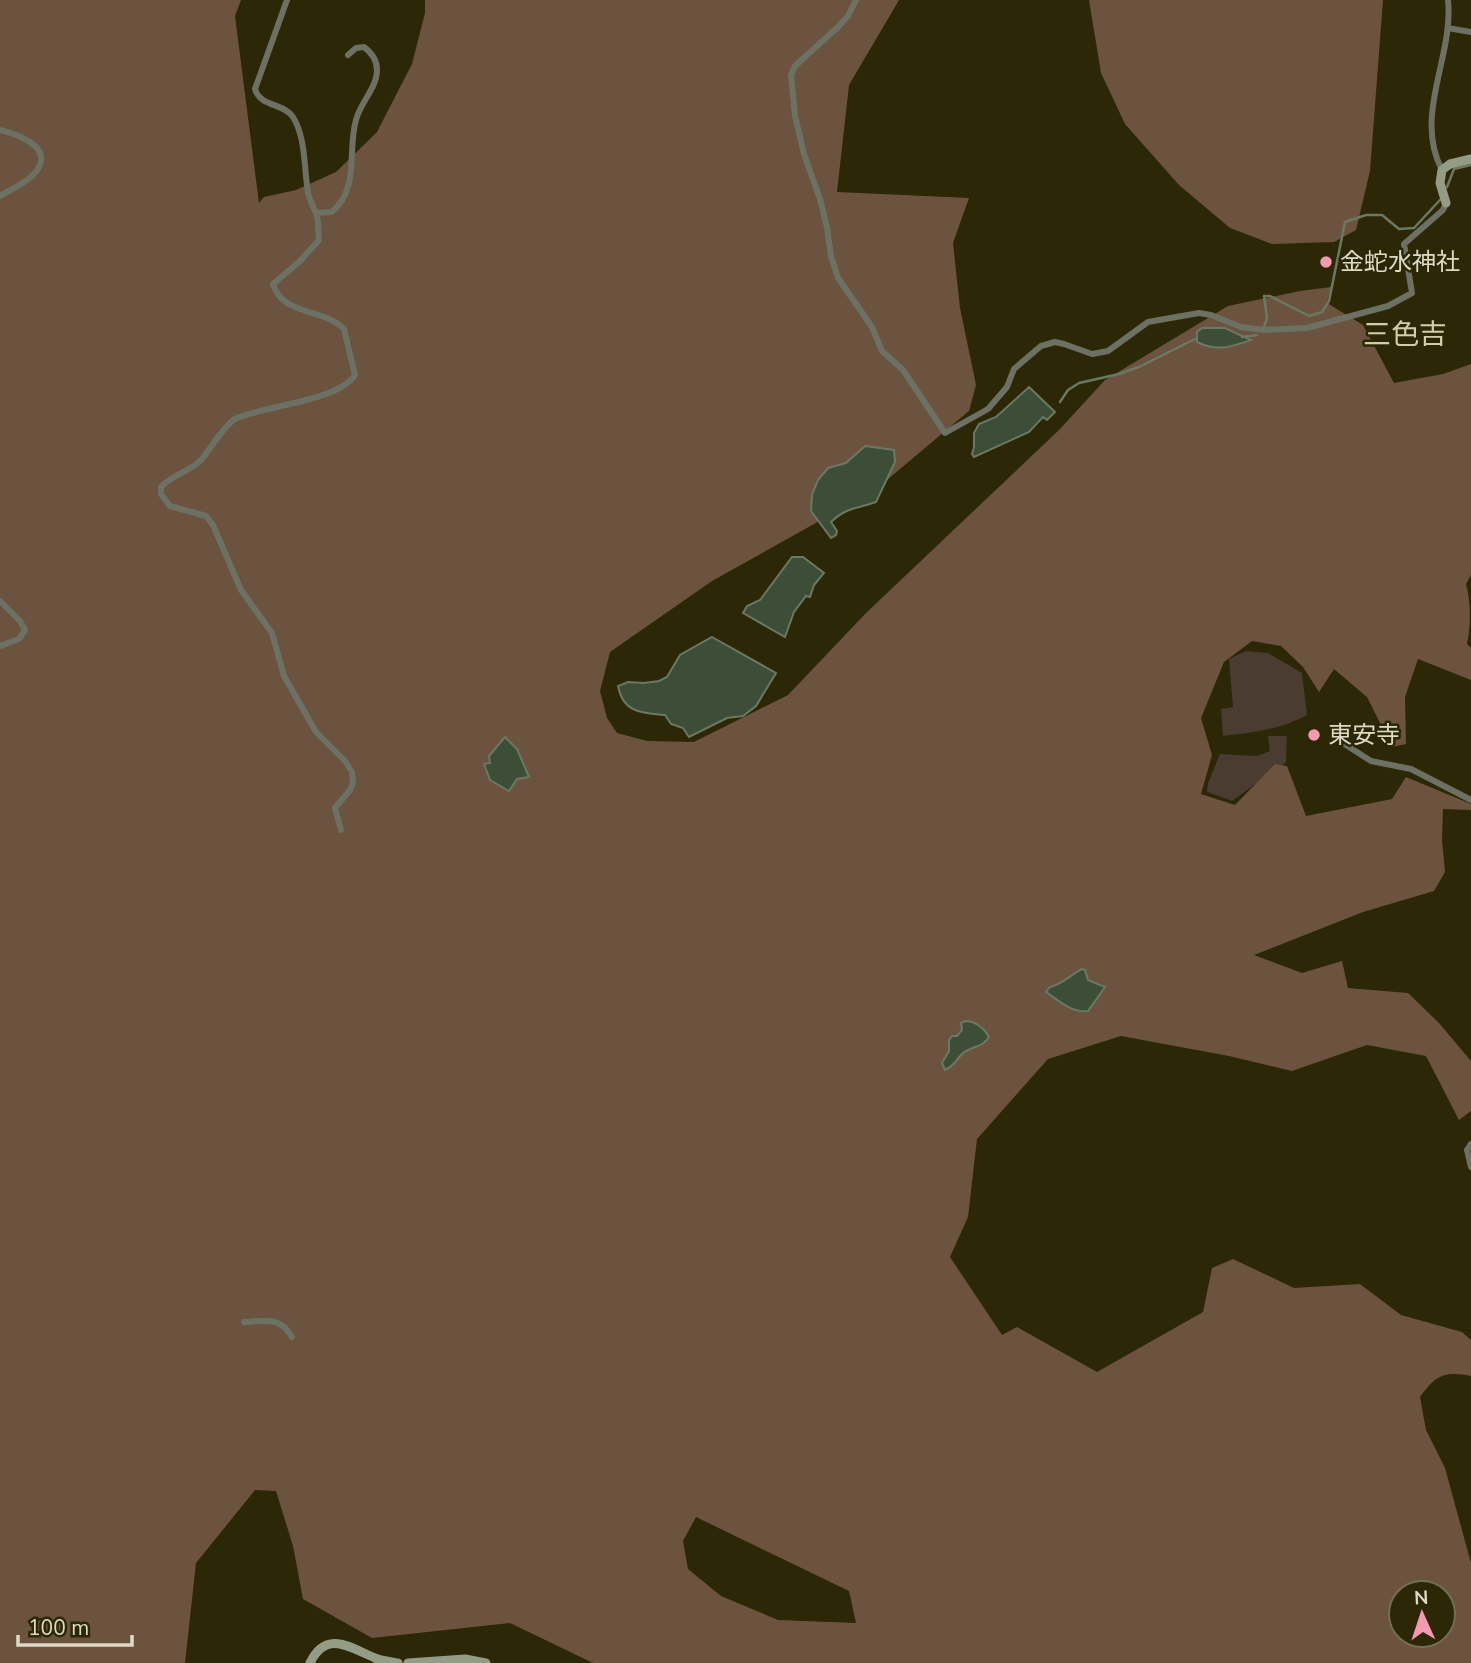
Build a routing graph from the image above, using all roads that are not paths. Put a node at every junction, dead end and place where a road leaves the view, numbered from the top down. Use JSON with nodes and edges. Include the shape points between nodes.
{"nodes":[{"id":1,"x":287,"y":0,"type":"edge"},
{"id":2,"x":856,"y":0,"type":"edge"},
{"id":3,"x":1448,"y":0,"type":"edge"},
{"id":4,"x":1448,"y":27,"type":"junction"},
{"id":5,"x":1471,"y":32,"type":"edge"},
{"id":6,"x":348,"y":55,"type":"dead end"},
{"id":7,"x":0,"y":130,"type":"edge"},
{"id":8,"x":1471,"y":159,"type":"edge"},
{"id":9,"x":1442,"y":170,"type":"junction"},
{"id":10,"x":0,"y":196,"type":"edge"},
{"id":11,"x":1446,"y":203,"type":"joint"},
{"id":12,"x":316,"y":213,"type":"junction"},
{"id":13,"x":0,"y":601,"type":"edge"},
{"id":14,"x":0,"y":646,"type":"edge"},
{"id":15,"x":1335,"y":737,"type":"dead end"},
{"id":16,"x":1471,"y":800,"type":"edge"},
{"id":17,"x":341,"y":830,"type":"dead end"},
{"id":18,"x":1471,"y":1144,"type":"edge"},
{"id":19,"x":1471,"y":1167,"type":"edge"},
{"id":20,"x":244,"y":1322,"type":"dead end"},
{"id":21,"x":292,"y":1337,"type":"dead end"},
{"id":22,"x":310,"y":1663,"type":"edge"},
{"id":23,"x":398,"y":1663,"type":"edge"},
{"id":24,"x":408,"y":1663,"type":"edge"},
{"id":25,"x":486,"y":1663,"type":"edge"}],
"edges":[{"from":1,"to":12,"type":"street","via":[[256,89],[257,95],[293,118]]},
{"from":2,"to":11,"type":"street","via":[[838,27],[795,66],[795,116],[838,278],[872,327],[882,351],[903,370],[945,433],[988,409],[1007,387],[1014,369],[1041,346],[1055,342],[1092,354],[1108,351],[1148,322],[1199,313],[1264,330],[1307,328],[1388,306],[1412,293],[1404,244]]},
{"from":3,"to":4,"type":"street"},
{"from":4,"to":5,"type":"street"},
{"from":4,"to":9,"type":"street","via":[[1433,108],[1433,152]]},
{"from":6,"to":12,"type":"street","via":[[364,47],[371,53],[376,78],[355,121],[351,178],[344,197],[332,212]]},
{"from":7,"to":10,"type":"street","via":[[29,139],[38,148],[40,163],[32,176]]},
{"from":8,"to":9,"type":"street"},
{"from":9,"to":11,"type":"street","via":[[1440,183]]},
{"from":12,"to":17,"type":"street","via":[[319,240],[273,284],[278,295],[295,308],[329,318],[344,329],[354,378],[321,395],[233,420],[199,462],[166,482],[161,494],[170,506],[206,516],[213,525],[241,590],[272,633],[284,676],[316,732],[352,772],[350,790],[335,808]]},
{"from":13,"to":14,"type":"street","via":[[25,630],[19,639]]},
{"from":15,"to":16,"type":"street","via":[[1371,761],[1411,769]]},
{"from":18,"to":19,"type":"street","via":[[1467,1150]]},
{"from":20,"to":21,"type":"street","via":[[273,1321]]},
{"from":22,"to":23,"type":"street","via":[[318,1651],[343,1643]]},
{"from":24,"to":25,"type":"street","via":[[465,1659]]}]}
